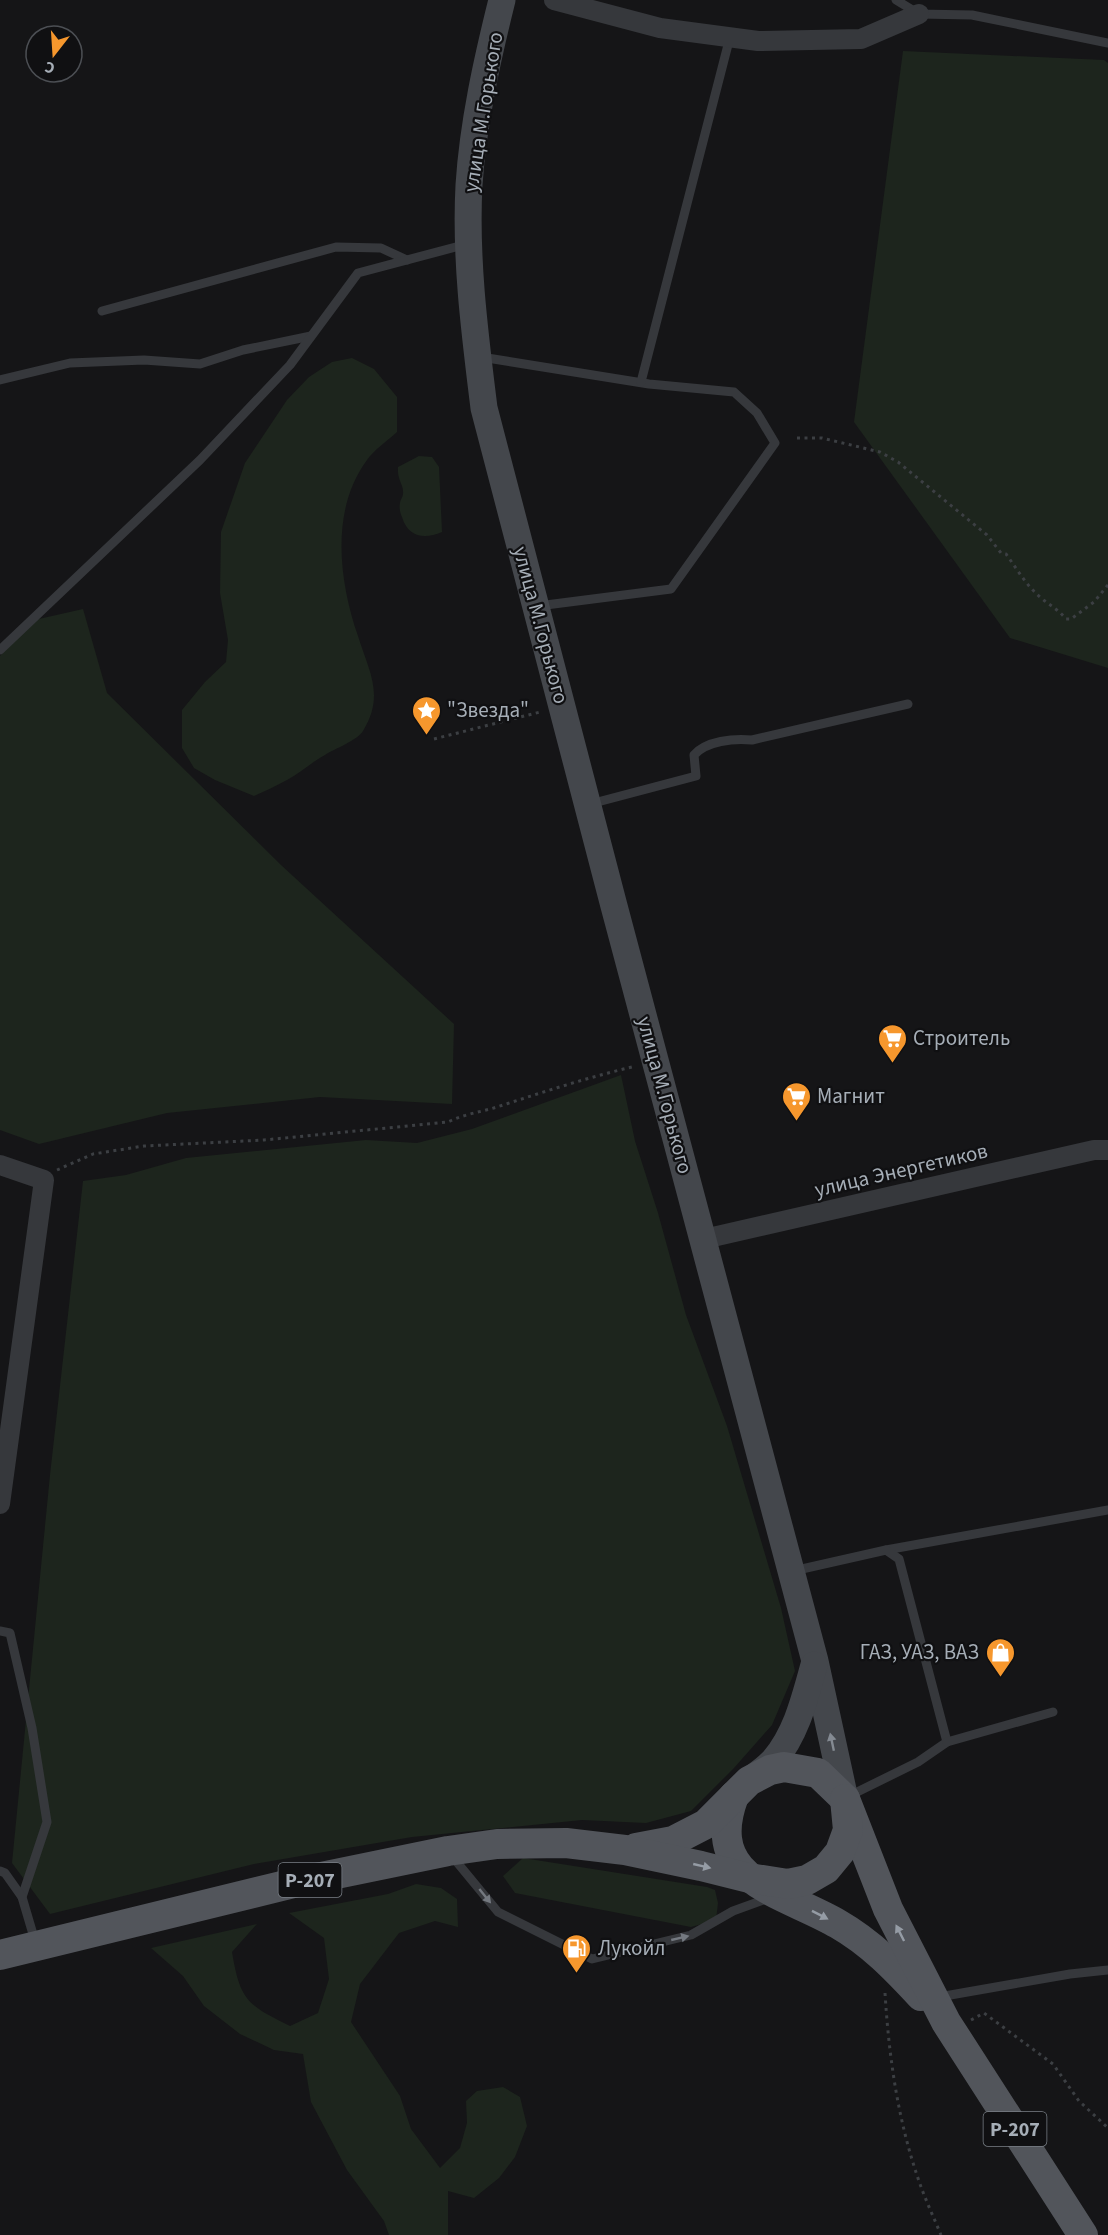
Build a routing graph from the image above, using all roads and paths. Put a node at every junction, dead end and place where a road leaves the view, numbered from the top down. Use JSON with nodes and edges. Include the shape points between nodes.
{"nodes":[{"id":1,"x":502,"y":0,"type":"edge"},
{"id":2,"x":554,"y":0,"type":"edge"},
{"id":3,"x":896,"y":0,"type":"edge"},
{"id":4,"x":919,"y":14,"type":"junction"},
{"id":5,"x":730,"y":38,"type":"junction"},
{"id":6,"x":1108,"y":43,"type":"edge"},
{"id":7,"x":469,"y":243,"type":"junction"},
{"id":8,"x":407,"y":260,"type":"junction"},
{"id":9,"x":102,"y":310,"type":"dead end"},
{"id":10,"x":311,"y":336,"type":"junction"},
{"id":11,"x":478,"y":356,"type":"junction"},
{"id":12,"x":0,"y":380,"type":"edge"},
{"id":13,"x":641,"y":382,"type":"junction"},
{"id":14,"x":797,"y":438,"type":"dead end"},
{"id":15,"x":1108,"y":585,"type":"edge"},
{"id":16,"x":536,"y":606,"type":"junction"},
{"id":17,"x":0,"y":650,"type":"edge"},
{"id":18,"x":908,"y":704,"type":"dead end"},
{"id":19,"x":562,"y":707,"type":"junction"},
{"id":20,"x":434,"y":739,"type":"dead end"},
{"id":21,"x":588,"y":805,"type":"junction"},
{"id":22,"x":638,"y":1066,"type":"dead end"},
{"id":23,"x":1108,"y":1150,"type":"edge"},
{"id":24,"x":0,"y":1165,"type":"edge"},
{"id":25,"x":44,"y":1180,"type":"junction"},
{"id":26,"x":704,"y":1239,"type":"junction"},
{"id":27,"x":0,"y":1504,"type":"edge"},
{"id":28,"x":1108,"y":1510,"type":"edge"},
{"id":29,"x":886,"y":1550,"type":"junction"},
{"id":30,"x":791,"y":1571,"type":"junction"},
{"id":31,"x":0,"y":1631,"type":"edge"},
{"id":32,"x":815,"y":1661,"type":"junction"},
{"id":33,"x":1053,"y":1712,"type":"dead end"},
{"id":34,"x":947,"y":1742,"type":"junction"},
{"id":35,"x":742,"y":1789,"type":"junction"},
{"id":36,"x":845,"y":1799,"type":"junction"},
{"id":37,"x":625,"y":1850,"type":"junction"},
{"id":38,"x":448,"y":1851,"type":"junction"},
{"id":39,"x":0,"y":1871,"type":"edge"},
{"id":40,"x":749,"y":1878,"type":"junction"},
{"id":41,"x":783,"y":1896,"type":"junction"},
{"id":42,"x":22,"y":1897,"type":"junction"},
{"id":43,"x":36,"y":1945,"type":"junction"},
{"id":44,"x":0,"y":1955,"type":"edge"},
{"id":45,"x":882,"y":1955,"type":"junction"},
{"id":46,"x":1108,"y":1970,"type":"edge"},
{"id":47,"x":944,"y":2017,"type":"junction"},
{"id":48,"x":1108,"y":2128,"type":"edge"},
{"id":49,"x":941,"y":2235,"type":"edge"},
{"id":50,"x":1083,"y":2235,"type":"edge"}],
"edges":[{"from":1,"to":7,"type":"main road","name":"улица М.Горького","via":[[479,108],[469,184]]},
{"from":2,"to":5,"type":"street","via":[[660,28]]},
{"from":3,"to":4,"type":"lane"},
{"from":4,"to":5,"type":"street","via":[[861,39]]},
{"from":4,"to":6,"type":"lane","via":[[972,15]]},
{"from":5,"to":13,"type":"lane"},
{"from":7,"to":8,"type":"lane"},
{"from":7,"to":11,"type":"main road","name":"улица М.Горького"},
{"from":8,"to":9,"type":"lane","via":[[381,248],[336,248]]},
{"from":8,"to":10,"type":"lane","via":[[358,273]]},
{"from":10,"to":12,"type":"lane","via":[[243,350],[200,364],[144,360],[70,363]]},
{"from":10,"to":17,"type":"lane","via":[[290,365],[200,460]]},
{"from":11,"to":13,"type":"lane"},
{"from":11,"to":16,"type":"main road","name":"улица М.Горького","via":[[484,408]]},
{"from":13,"to":16,"type":"lane","via":[[734,392],[757,413],[775,443],[671,589]]},
{"from":14,"to":15,"type":"path","via":[[822,438],[880,452],[898,462],[987,536],[1041,598],[1058,608],[1066,619],[1071,620],[1094,602]]},
{"from":16,"to":19,"type":"main road","name":"улица М.Горького"},
{"from":18,"to":21,"type":"lane","via":[[700,748],[694,755],[696,776]]},
{"from":19,"to":20,"type":"path"},
{"from":19,"to":21,"type":"main road","name":"улица М.Горького"},
{"from":21,"to":26,"type":"main road","name":"улица М.Горького"},
{"from":22,"to":25,"type":"path","via":[[573,1082],[448,1122],[264,1140],[144,1146],[83,1157]]},
{"from":23,"to":26,"type":"street","name":"улица Энергетиков","via":[[1094,1150]]},
{"from":24,"to":25,"type":"street"},
{"from":25,"to":27,"type":"street"},
{"from":26,"to":30,"type":"main road","name":"улица М.Горького"},
{"from":28,"to":29,"type":"lane"},
{"from":29,"to":30,"type":"lane"},
{"from":29,"to":34,"type":"lane","via":[[899,1559]]},
{"from":30,"to":32,"type":"main road","name":"улица М.Горького"},
{"from":31,"to":42,"type":"lane","via":[[10,1633],[32,1728],[47,1822]]},
{"from":32,"to":35,"type":"main road","via":[[799,1716],[787,1739],[774,1760]]},
{"from":36,"to":32,"type":"main road","name":"улица М.Горького","one_way":true},
{"from":33,"to":34,"type":"lane"},
{"from":34,"to":36,"type":"lane","via":[[918,1762]]},
{"from":35,"to":36,"type":"main road","number":"Р-207","via":[[770,1770],[784,1767],[818,1773]]},
{"from":35,"to":37,"type":"main road","number":"Р-207","via":[[706,1824],[673,1841]]},
{"from":35,"to":40,"type":"main road","via":[[727,1815],[727,1846]]},
{"from":36,"to":40,"type":"main road","number":"Р-207","via":[[848,1830],[840,1852],[826,1869],[807,1880],[788,1884]]},
{"from":47,"to":36,"type":"main road","number":"Р-207","one_way":true,"via":[[888,1909]]},
{"from":37,"to":38,"type":"main road","number":"Р-207","via":[[566,1843],[497,1844]]},
{"from":37,"to":40,"type":"main road","number":"Р-207","one_way":true},
{"from":38,"to":41,"type":"lane","one_way":true,"via":[[498,1912],[592,1959],[691,1935],[733,1911]]},
{"from":38,"to":43,"type":"main road","number":"Р-207","via":[[302,1881]]},
{"from":39,"to":42,"type":"lane"},
{"from":40,"to":41,"type":"main road","number":"Р-207"},
{"from":41,"to":45,"type":"main road","number":"Р-207","one_way":true,"via":[[838,1924]]},
{"from":42,"to":43,"type":"lane"},
{"from":43,"to":44,"type":"main road","number":"Р-207"},
{"from":45,"to":47,"type":"main road","number":"Р-207"},
{"from":45,"to":49,"type":"path","via":[[889,2051],[901,2117],[920,2183]]},
{"from":46,"to":47,"type":"lane","via":[[1070,1974]]},
{"from":47,"to":48,"type":"path","via":[[984,2013],[1053,2064],[1079,2102]]},
{"from":47,"to":50,"type":"main road","number":"Р-207"}]}
